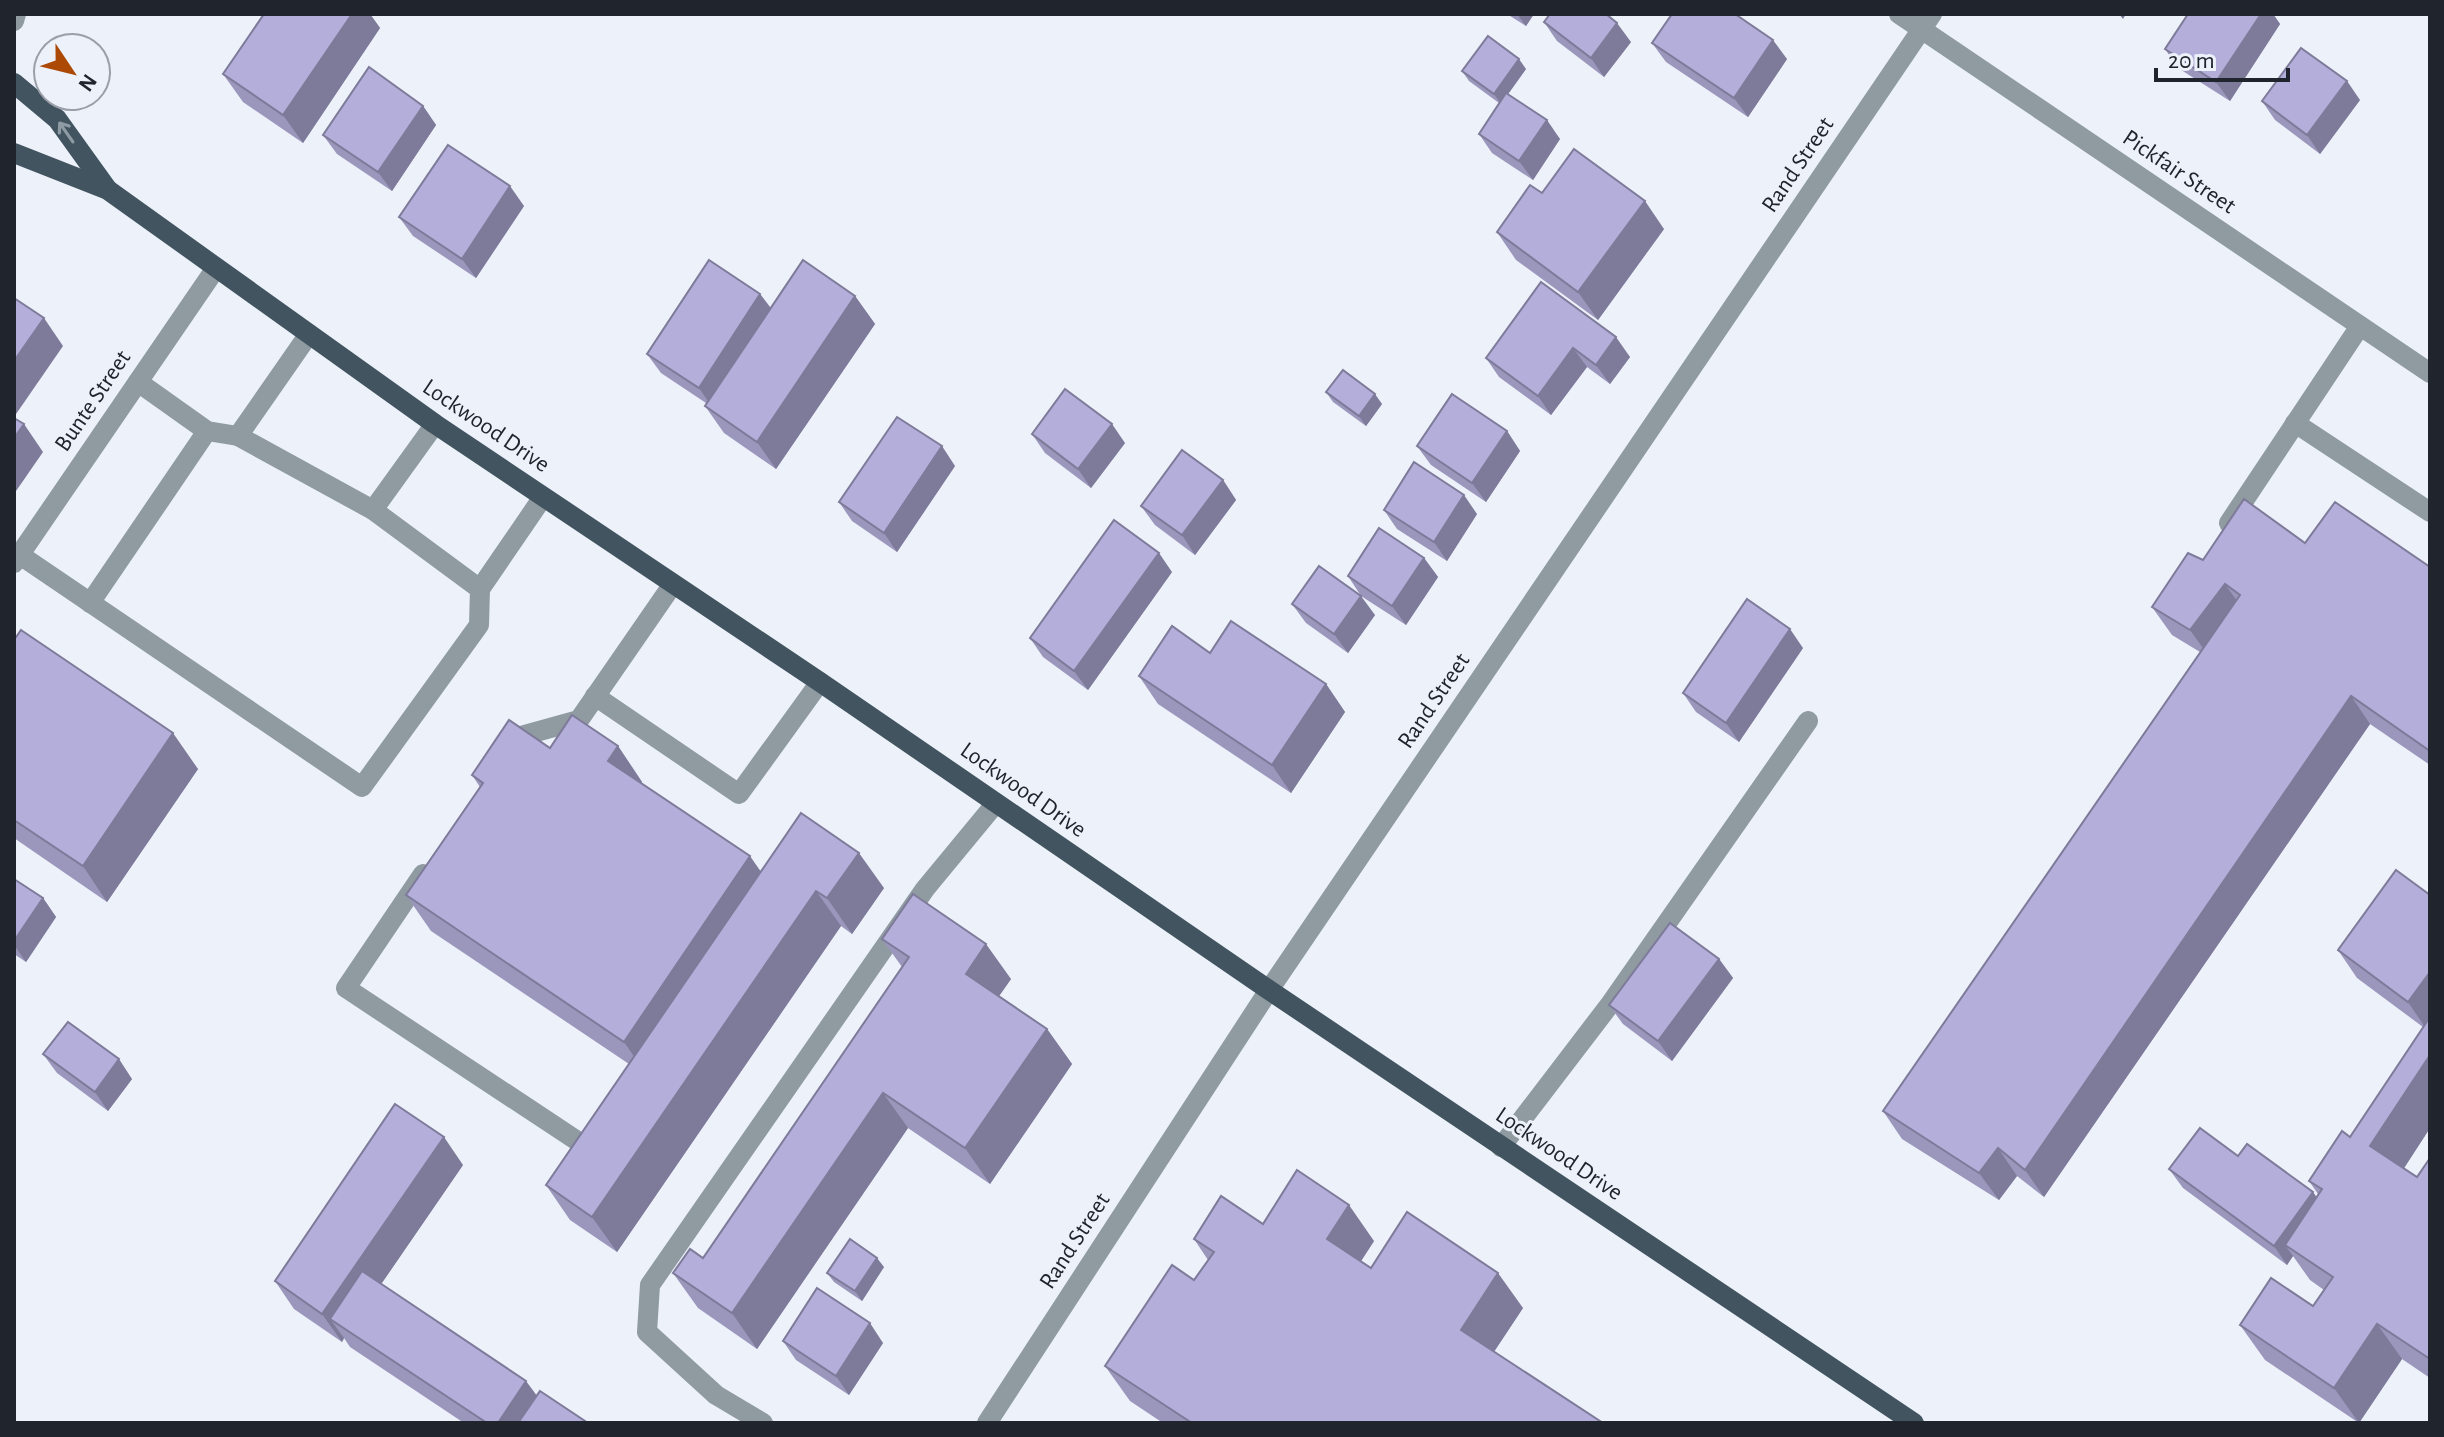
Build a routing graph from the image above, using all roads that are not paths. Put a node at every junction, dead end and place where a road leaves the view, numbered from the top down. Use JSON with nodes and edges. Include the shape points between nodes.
{"nodes":[{"id":1,"x":16,"y":14,"type":"edge"},
{"id":2,"x":1899,"y":14,"type":"edge"},
{"id":3,"x":14,"y":21,"type":"edge"},
{"id":4,"x":1927,"y":22,"type":"edge"},
{"id":5,"x":14,"y":83,"type":"edge"},
{"id":6,"x":14,"y":153,"type":"edge"},
{"id":7,"x":108,"y":190,"type":"junction"},
{"id":8,"x":216,"y":268,"type":"junction"},
{"id":9,"x":2360,"y":326,"type":"junction"},
{"id":10,"x":309,"y":334,"type":"junction"},
{"id":11,"x":2430,"y":373,"type":"edge"},
{"id":12,"x":138,"y":382,"type":"junction"},
{"id":13,"x":2295,"y":423,"type":"junction"},
{"id":14,"x":435,"y":424,"type":"junction"},
{"id":15,"x":207,"y":431,"type":"junction"},
{"id":16,"x":238,"y":436,"type":"junction"},
{"id":17,"x":543,"y":497,"type":"junction"},
{"id":18,"x":373,"y":510,"type":"junction"},
{"id":19,"x":2430,"y":512,"type":"edge"},
{"id":20,"x":2219,"y":538,"type":"edge"},
{"id":21,"x":17,"y":559,"type":"edge"},
{"id":22,"x":673,"y":584,"type":"junction"},
{"id":23,"x":480,"y":589,"type":"junction"},
{"id":24,"x":90,"y":603,"type":"junction"},
{"id":25,"x":820,"y":682,"type":"junction"},
{"id":26,"x":595,"y":696,"type":"junction"},
{"id":27,"x":1808,"y":721,"type":"dead end"},
{"id":28,"x":497,"y":765,"type":"edge"},
{"id":29,"x":996,"y":803,"type":"junction"},
{"id":30,"x":434,"y":857,"type":"edge"},
{"id":31,"x":1269,"y":990,"type":"junction"},
{"id":32,"x":585,"y":1146,"type":"edge"},
{"id":33,"x":1501,"y":1147,"type":"junction"},
{"id":34,"x":993,"y":1421,"type":"edge"},
{"id":35,"x":763,"y":1423,"type":"edge"},
{"id":36,"x":1914,"y":1423,"type":"edge"}],
"edges":[{"from":1,"to":3,"type":"street"},
{"from":2,"to":4,"type":"street","name":"Pickfair Street"},
{"from":4,"to":9,"type":"street","name":"Pickfair Street"},
{"from":4,"to":31,"type":"street","name":"Rand Street"},
{"from":7,"to":5,"type":"main road","name":"Lockwood Drive","one_way":true,"via":[[57,119]]},
{"from":6,"to":7,"type":"main road","name":"Lockwood Drive"},
{"from":7,"to":8,"type":"main road","name":"Lockwood Drive"},
{"from":8,"to":10,"type":"main road","name":"Lockwood Drive"},
{"from":8,"to":12,"type":"street","name":"Bunte Street"},
{"from":9,"to":11,"type":"street","name":"Pickfair Street"},
{"from":9,"to":13,"type":"street"},
{"from":10,"to":14,"type":"main road","name":"Lockwood Drive"},
{"from":10,"to":16,"type":"street"},
{"from":12,"to":15,"type":"street"},
{"from":12,"to":21,"type":"street","name":"Bunte Street"},
{"from":13,"to":19,"type":"street"},
{"from":13,"to":20,"type":"street"},
{"from":14,"to":17,"type":"main road","name":"Lockwood Drive"},
{"from":14,"to":18,"type":"street"},
{"from":15,"to":16,"type":"street"},
{"from":15,"to":24,"type":"street"},
{"from":16,"to":18,"type":"street"},
{"from":17,"to":22,"type":"main road","name":"Lockwood Drive"},
{"from":17,"to":23,"type":"street"},
{"from":18,"to":23,"type":"street"},
{"from":21,"to":24,"type":"street"},
{"from":22,"to":25,"type":"main road","name":"Lockwood Drive"},
{"from":22,"to":26,"type":"street"},
{"from":23,"to":24,"type":"street","via":[[479,625],[362,787]]},
{"from":25,"to":26,"type":"street","via":[[739,794]]},
{"from":25,"to":29,"type":"main road","name":"Lockwood Drive"},
{"from":26,"to":28,"type":"street","via":[[579,720],[514,738]]},
{"from":27,"to":33,"type":"street","via":[[1611,1003]]},
{"from":29,"to":31,"type":"main road","name":"Lockwood Drive"},
{"from":29,"to":35,"type":"street","via":[[925,889],[650,1285],[647,1332],[716,1395]]},
{"from":30,"to":32,"type":"street","via":[[346,988]]},
{"from":31,"to":33,"type":"main road","name":"Lockwood Drive"},
{"from":31,"to":34,"type":"street","name":"Rand Street"},
{"from":33,"to":36,"type":"main road","name":"Lockwood Drive"}]}
